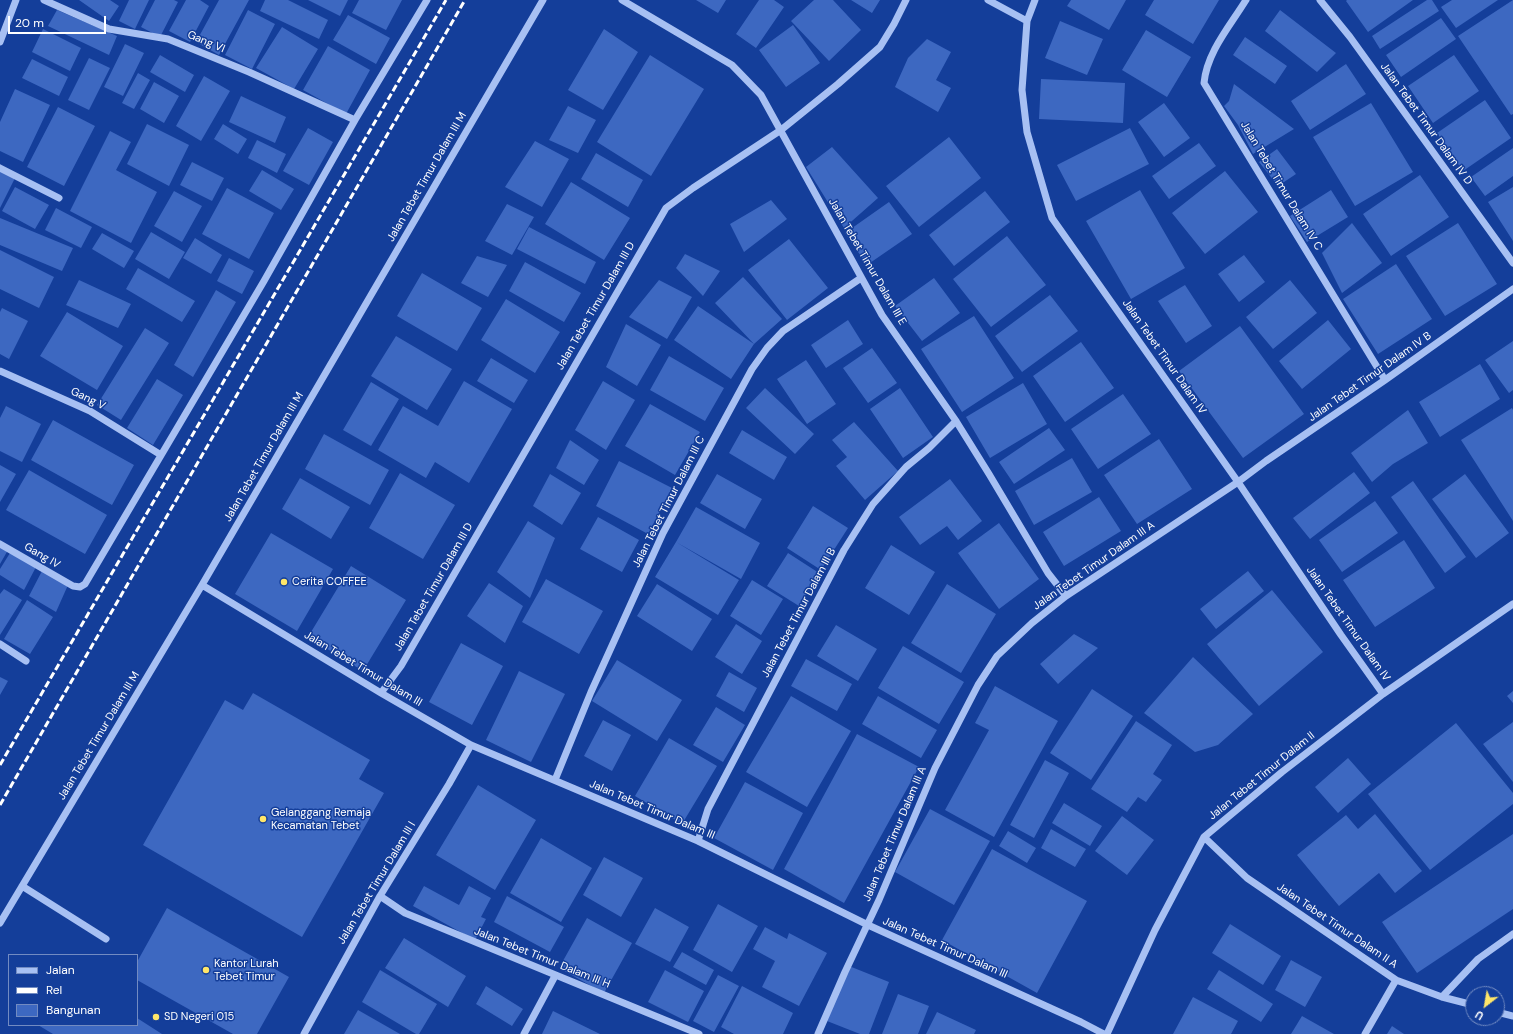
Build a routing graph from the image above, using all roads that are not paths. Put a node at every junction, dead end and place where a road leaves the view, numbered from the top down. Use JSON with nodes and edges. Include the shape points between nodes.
{"nodes":[{"id":1,"x":16,"y":0,"type":"edge"},
{"id":2,"x":44,"y":0,"type":"edge"},
{"id":3,"x":427,"y":0,"type":"edge"},
{"id":4,"x":543,"y":0,"type":"edge"},
{"id":5,"x":622,"y":0,"type":"edge"},
{"id":6,"x":906,"y":0,"type":"edge"},
{"id":7,"x":988,"y":0,"type":"edge"},
{"id":8,"x":1035,"y":0,"type":"edge"},
{"id":9,"x":1246,"y":0,"type":"edge"},
{"id":10,"x":1320,"y":0,"type":"edge"},
{"id":11,"x":1027,"y":21,"type":"junction"},
{"id":12,"x":0,"y":42,"type":"edge"},
{"id":13,"x":354,"y":120,"type":"junction"},
{"id":14,"x":781,"y":130,"type":"junction"},
{"id":15,"x":0,"y":168,"type":"edge"},
{"id":16,"x":59,"y":198,"type":"dead end"},
{"id":17,"x":1513,"y":263,"type":"edge"},
{"id":18,"x":861,"y":278,"type":"junction"},
{"id":19,"x":1513,"y":289,"type":"edge"},
{"id":20,"x":0,"y":371,"type":"edge"},
{"id":21,"x":1385,"y":380,"type":"junction"},
{"id":22,"x":956,"y":421,"type":"junction"},
{"id":23,"x":161,"y":455,"type":"junction"},
{"id":24,"x":1238,"y":482,"type":"junction"},
{"id":25,"x":0,"y":544,"type":"edge"},
{"id":26,"x":202,"y":585,"type":"junction"},
{"id":27,"x":1066,"y":596,"type":"junction"},
{"id":28,"x":1513,"y":604,"type":"edge"},
{"id":29,"x":0,"y":644,"type":"edge"},
{"id":30,"x":26,"y":661,"type":"dead end"},
{"id":31,"x":381,"y":693,"type":"junction"},
{"id":32,"x":1383,"y":694,"type":"junction"},
{"id":33,"x":471,"y":746,"type":"junction"},
{"id":34,"x":555,"y":780,"type":"junction"},
{"id":35,"x":1204,"y":837,"type":"junction"},
{"id":36,"x":698,"y":841,"type":"junction"},
{"id":37,"x":22,"y":886,"type":"junction"},
{"id":38,"x":380,"y":896,"type":"junction"},
{"id":39,"x":0,"y":923,"type":"edge"},
{"id":40,"x":868,"y":925,"type":"junction"},
{"id":41,"x":1513,"y":934,"type":"edge"},
{"id":42,"x":106,"y":939,"type":"dead end"},
{"id":43,"x":555,"y":976,"type":"junction"},
{"id":44,"x":1396,"y":980,"type":"junction"},
{"id":45,"x":1442,"y":998,"type":"junction"},
{"id":46,"x":1465,"y":1004,"type":"edge"},
{"id":47,"x":304,"y":1034,"type":"edge"},
{"id":48,"x":524,"y":1034,"type":"edge"},
{"id":49,"x":699,"y":1034,"type":"edge"},
{"id":50,"x":818,"y":1034,"type":"edge"},
{"id":51,"x":1106,"y":1034,"type":"edge"},
{"id":52,"x":1365,"y":1034,"type":"edge"}],
"edges":[{"from":1,"to":12,"type":"street"},
{"from":2,"to":13,"type":"street","name":"Gang VI","via":[[109,29],[168,39],[249,72]]},
{"from":3,"to":13,"type":"street"},
{"from":4,"to":26,"type":"street","name":"Jalan Tebet Timur Dalam III M"},
{"from":5,"to":14,"type":"street","name":"Jalan Tebet Timur Dalam III E","via":[[732,65],[761,95]]},
{"from":6,"to":14,"type":"street","name":"Jalan Tebet Timur Dalam III D","via":[[880,47]]},
{"from":7,"to":11,"type":"street"},
{"from":8,"to":11,"type":"street","name":"Jalan Tebet Timur Dalam IV"},
{"from":9,"to":21,"type":"street","name":"Jalan Tebet Timur Dalam IV C","via":[[1213,52],[1204,83]]},
{"from":10,"to":17,"type":"street","name":"Jalan Tebet Timur Dalam IV D","via":[[1350,37]]},
{"from":11,"to":24,"type":"street","name":"Jalan Tebet Timur Dalam IV","via":[[1022,90],[1027,132],[1052,218]]},
{"from":13,"to":23,"type":"street","via":[[264,281]]},
{"from":14,"to":18,"type":"street","name":"Jalan Tebet Timur Dalam III E"},
{"from":14,"to":31,"type":"street","name":"Jalan Tebet Timur Dalam III D","via":[[666,208],[401,666]]},
{"from":15,"to":16,"type":"street"},
{"from":18,"to":22,"type":"street","name":"Jalan Tebet Timur Dalam III E","via":[[882,315]]},
{"from":18,"to":34,"type":"street","name":"Jalan Tebet Timur Dalam III C","via":[[783,331],[752,369],[663,534],[591,692]]},
{"from":19,"to":21,"type":"street","name":"Jalan Tebet Timur Dalam IV B"},
{"from":20,"to":23,"type":"street","name":"Gang V","via":[[90,411]]},
{"from":21,"to":24,"type":"street","name":"Jalan Tebet Timur Dalam IV B"},
{"from":22,"to":27,"type":"street","name":"Jalan Tebet Timur Dalam III E","via":[[1048,573]]},
{"from":22,"to":36,"type":"street","name":"Jalan Tebet Timur Dalam III B","via":[[906,467],[878,499],[844,550],[708,809]]},
{"from":23,"to":25,"type":"street","name":"Gang IV","via":[[85,584],[80,587],[73,586]]},
{"from":24,"to":27,"type":"street","name":"Jalan Tebet Timur Dalam III A"},
{"from":24,"to":32,"type":"street","name":"Jalan Tebet Timur Dalam IV"},
{"from":26,"to":31,"type":"street","name":"Jalan Tebet Timur Dalam III"},
{"from":26,"to":37,"type":"street","name":"Jalan Tebet Timur Dalam III M"},
{"from":27,"to":40,"type":"street","name":"Jalan Tebet Timur Dalam III A","via":[[1032,622],[997,656],[978,685],[935,768]]},
{"from":28,"to":32,"type":"street","name":"Jalan Tebet Timur Dalam II"},
{"from":29,"to":30,"type":"street"},
{"from":31,"to":33,"type":"street","name":"Jalan Tebet Timur Dalam III"},
{"from":32,"to":35,"type":"street","name":"Jalan Tebet Timur Dalam II","via":[[1282,772]]},
{"from":33,"to":34,"type":"street","name":"Jalan Tebet Timur Dalam III"},
{"from":33,"to":38,"type":"street","name":"Jalan Tebet Timur Dalam III I"},
{"from":34,"to":36,"type":"street","name":"Jalan Tebet Timur Dalam III"},
{"from":35,"to":44,"type":"street","name":"Jalan Tebet Timur Dalam II A","via":[[1247,878]]},
{"from":35,"to":51,"type":"street","name":"Jalan Tebet Timur Dalam II","via":[[1155,930]]},
{"from":36,"to":40,"type":"street","name":"Jalan Tebet Timur Dalam III"},
{"from":37,"to":39,"type":"street","name":"Jalan Tebet Timur Dalam III M"},
{"from":37,"to":42,"type":"street"},
{"from":38,"to":43,"type":"street","name":"Jalan Tebet Timur Dalam III H","via":[[405,913]]},
{"from":38,"to":47,"type":"street","name":"Jalan Tebet Timur Dalam III I"},
{"from":40,"to":50,"type":"street","name":"Jalan Tebet Timur Dalam III A"},
{"from":40,"to":51,"type":"street","name":"Jalan Tebet Timur Dalam III"},
{"from":41,"to":45,"type":"street","via":[[1478,959]]},
{"from":43,"to":48,"type":"street"},
{"from":43,"to":49,"type":"street","name":"Jalan Tebet Timur Dalam III H"},
{"from":44,"to":45,"type":"street","name":"Jalan Tebet Timur Dalam II A"},
{"from":44,"to":52,"type":"street"},
{"from":45,"to":46,"type":"street","name":"Jalan Tebet Timur Dalam II A"}]}
